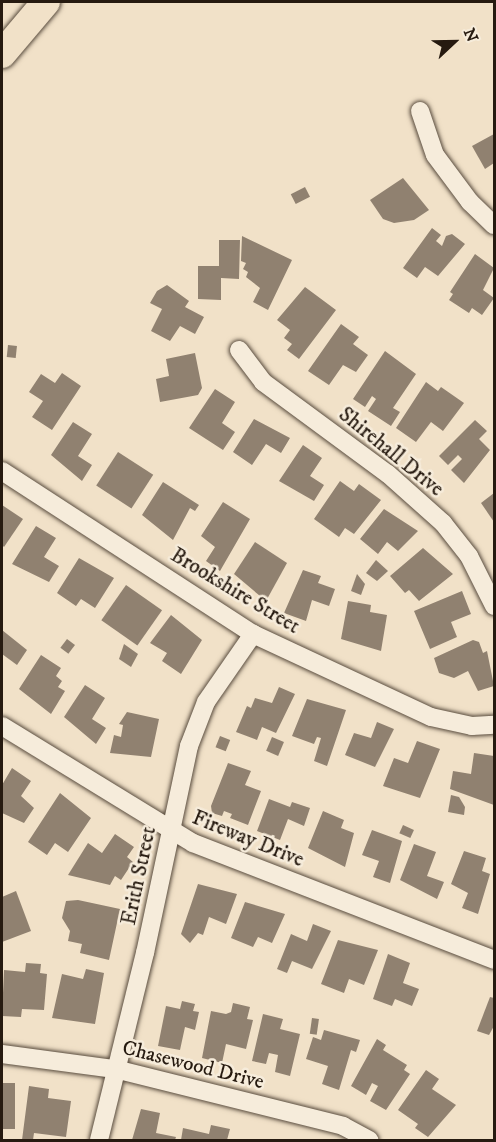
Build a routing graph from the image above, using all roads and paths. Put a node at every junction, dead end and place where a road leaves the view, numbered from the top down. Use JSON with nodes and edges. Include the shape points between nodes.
{"nodes":[{"id":1,"x":46,"y":2,"type":"edge"},
{"id":2,"x":2,"y":54,"type":"edge"},
{"id":3,"x":420,"y":111,"type":"dead end"},
{"id":4,"x":495,"y":225,"type":"edge"},
{"id":5,"x":239,"y":351,"type":"dead end"},
{"id":6,"x":2,"y":471,"type":"edge"},
{"id":7,"x":495,"y":606,"type":"edge"},
{"id":8,"x":253,"y":634,"type":"junction"},
{"id":9,"x":495,"y":725,"type":"edge"},
{"id":10,"x":2,"y":726,"type":"edge"},
{"id":11,"x":172,"y":832,"type":"junction"},
{"id":12,"x":495,"y":960,"type":"edge"},
{"id":13,"x":2,"y":1054,"type":"edge"},
{"id":14,"x":115,"y":1069,"type":"junction"},
{"id":15,"x":99,"y":1140,"type":"edge"},
{"id":16,"x":369,"y":1140,"type":"edge"}],
"edges":[{"from":1,"to":2,"type":"main road"},
{"from":3,"to":4,"type":"street","via":[[435,155],[470,202]]},
{"from":5,"to":7,"type":"street","name":"Shirehall Drive","via":[[263,382],[388,474],[443,523],[469,556]]},
{"from":6,"to":8,"type":"street","name":"Brookshire Street"},
{"from":8,"to":9,"type":"street","name":"Brookshire Street","via":[[431,717],[472,726]]},
{"from":8,"to":11,"type":"street","name":"Erith Street","via":[[206,702],[174,802]]},
{"from":10,"to":11,"type":"street","name":"Fireway Drive"},
{"from":11,"to":12,"type":"street","name":"Fireway Drive"},
{"from":11,"to":14,"type":"street","name":"Erith Street"},
{"from":13,"to":14,"type":"street","name":"Chasewood Drive"},
{"from":14,"to":15,"type":"street","name":"Erith Street"},
{"from":14,"to":16,"type":"street","name":"Chasewood Drive","via":[[344,1126]]}]}
